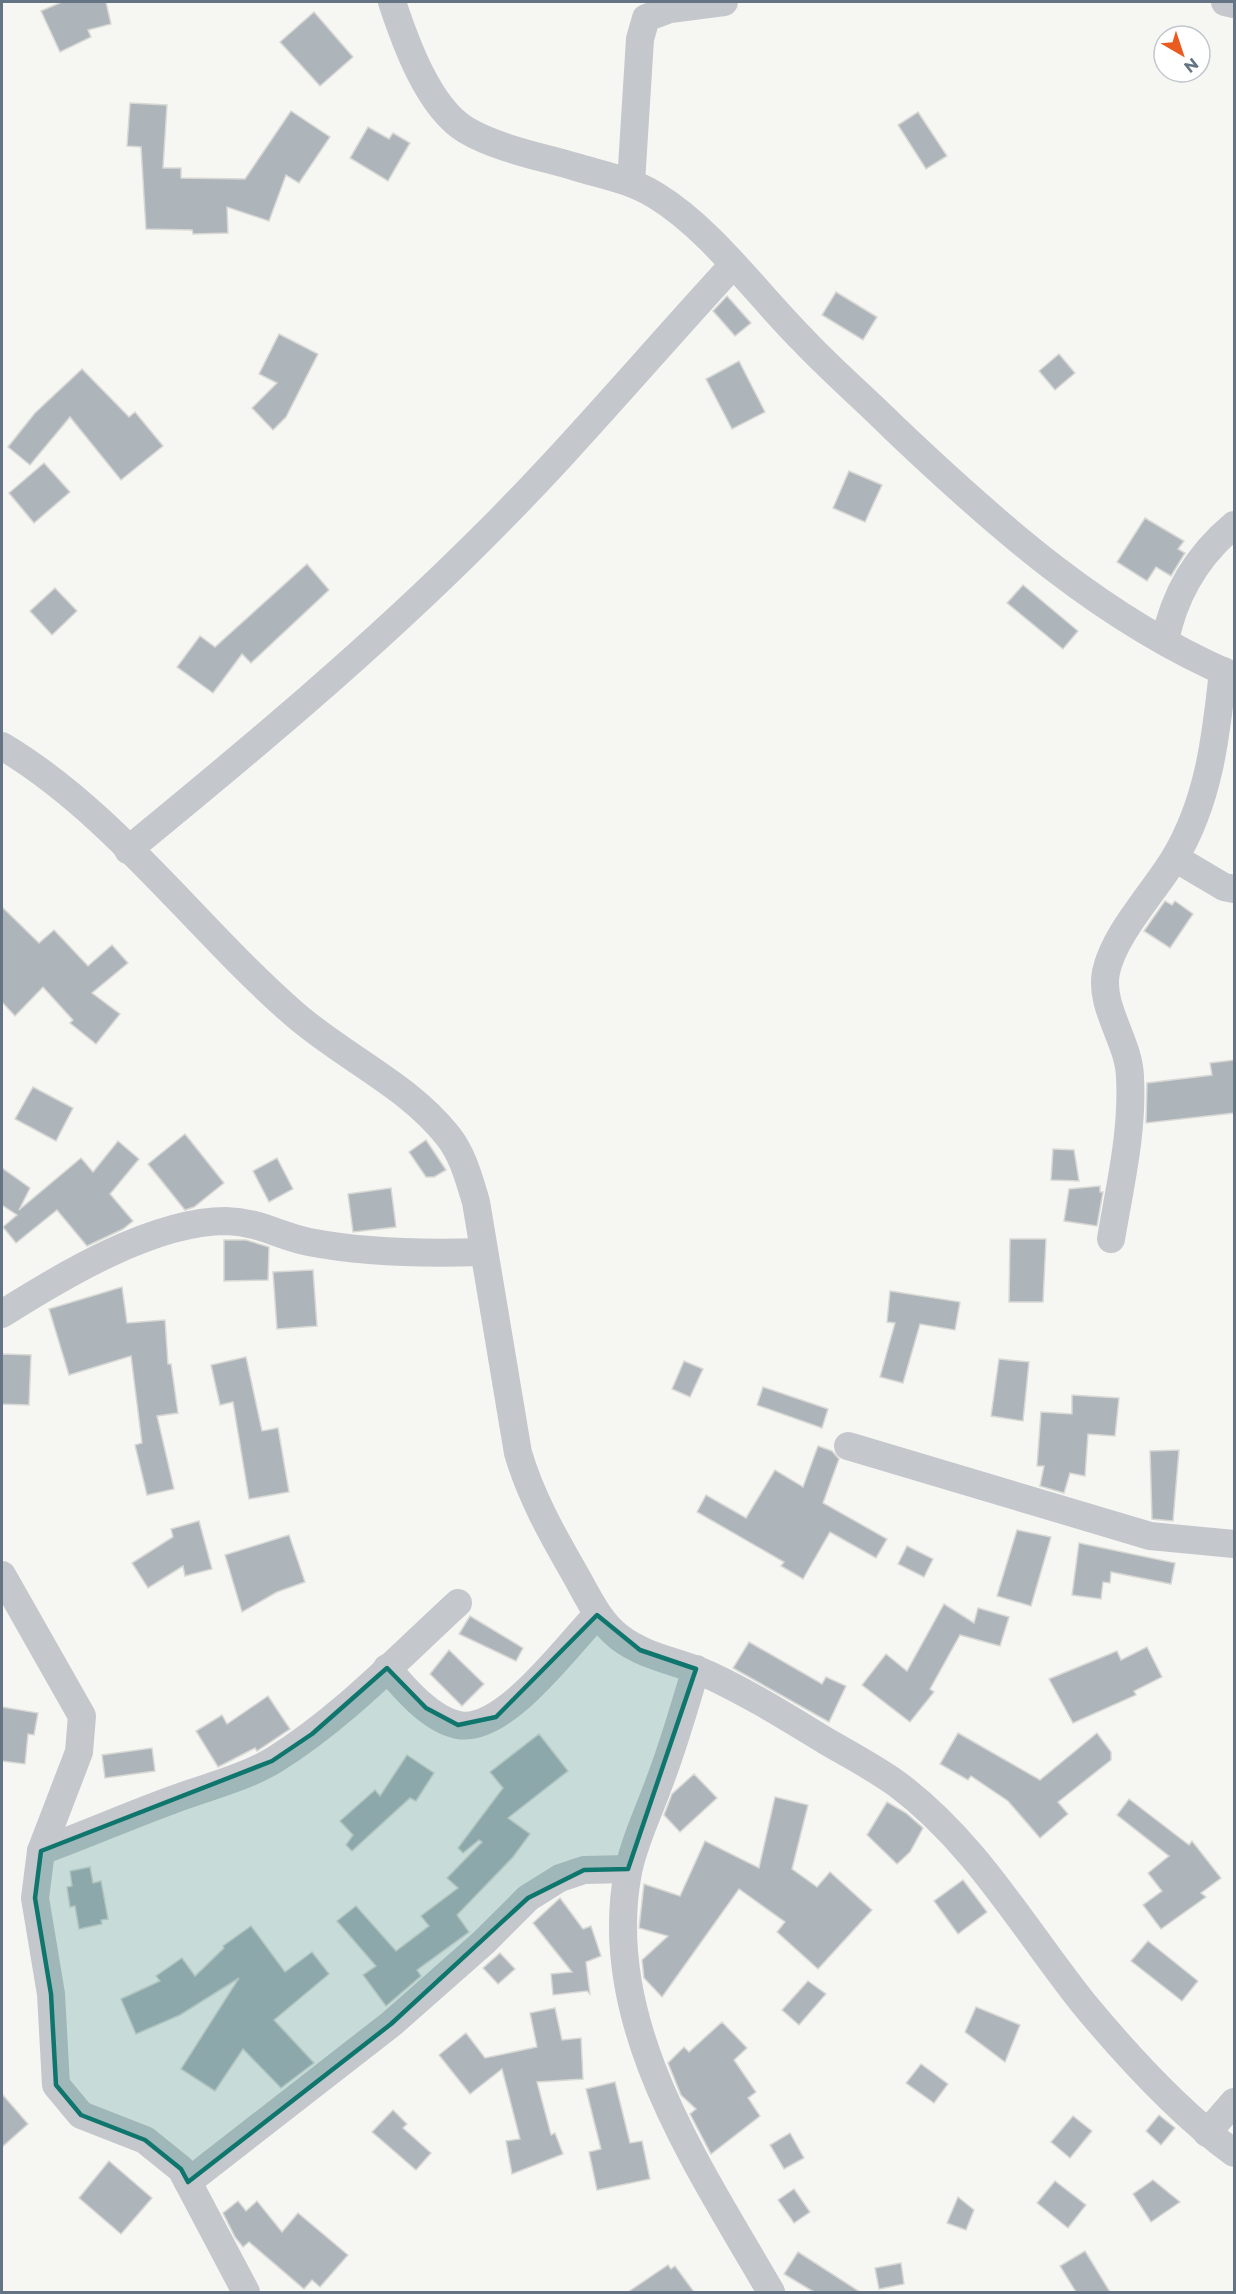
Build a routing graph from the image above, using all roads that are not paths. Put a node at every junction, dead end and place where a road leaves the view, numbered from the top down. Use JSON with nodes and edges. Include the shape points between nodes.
{"nodes":[{"id":1,"x":392,"y":2,"type":"edge"},
{"id":2,"x":724,"y":2,"type":"edge"},
{"id":3,"x":1225,"y":2,"type":"edge"},
{"id":4,"x":1234,"y":4,"type":"edge"},
{"id":5,"x":631,"y":183,"type":"junction"},
{"id":6,"x":733,"y":265,"type":"junction"},
{"id":7,"x":1234,"y":525,"type":"edge"},
{"id":8,"x":1165,"y":641,"type":"junction"},
{"id":9,"x":1229,"y":674,"type":"edge"},
{"id":10,"x":2,"y":746,"type":"edge"},
{"id":11,"x":128,"y":850,"type":"junction"},
{"id":12,"x":1175,"y":858,"type":"junction"},
{"id":13,"x":1234,"y":889,"type":"edge"},
{"id":14,"x":1111,"y":1239,"type":"dead end"},
{"id":15,"x":482,"y":1252,"type":"junction"},
{"id":16,"x":2,"y":1314,"type":"edge"},
{"id":17,"x":848,"y":1446,"type":"dead end"},
{"id":18,"x":1234,"y":1544,"type":"edge"},
{"id":19,"x":2,"y":1575,"type":"edge"},
{"id":20,"x":458,"y":1603,"type":"dead end"},
{"id":21,"x":597,"y":1615,"type":"junction"},
{"id":22,"x":387,"y":1668,"type":"junction"},
{"id":23,"x":696,"y":1669,"type":"junction"},
{"id":24,"x":41,"y":1851,"type":"junction"},
{"id":25,"x":628,"y":1869,"type":"junction"},
{"id":26,"x":1234,"y":2102,"type":"edge"},
{"id":27,"x":1207,"y":2133,"type":"junction"},
{"id":28,"x":1234,"y":2153,"type":"edge"},
{"id":29,"x":188,"y":2182,"type":"junction"},
{"id":30,"x":246,"y":2292,"type":"edge"},
{"id":31,"x":771,"y":2292,"type":"edge"}],
"edges":[{"from":1,"to":5,"type":"street","via":[[420,71],[441,107],[465,129],[529,153]]},
{"from":2,"to":5,"type":"street","via":[[670,9],[646,18],[640,39]]},
{"from":3,"to":4,"type":"street"},
{"from":5,"to":6,"type":"street","via":[[681,214]]},
{"from":6,"to":8,"type":"street","via":[[802,340],[989,514],[1096,600]]},
{"from":6,"to":11,"type":"street","via":[[537,480],[433,586],[304,704]]},
{"from":7,"to":8,"type":"street","via":[[1216,540],[1176,597]]},
{"from":8,"to":9,"type":"street"},
{"from":9,"to":12,"type":"street","via":[[1208,780]]},
{"from":10,"to":11,"type":"street","via":[[70,793]]},
{"from":11,"to":15,"type":"street","via":[[293,1013],[416,1103],[448,1137],[464,1164],[476,1202]]},
{"from":12,"to":13,"type":"street"},
{"from":12,"to":14,"type":"street","via":[[1116,946],[1106,972],[1105,994],[1131,1075],[1129,1141]]},
{"from":15,"to":16,"type":"street","via":[[410,1253],[343,1248],[302,1241],[243,1222],[177,1226],[57,1279]]},
{"from":15,"to":21,"type":"street","via":[[518,1453],[527,1482],[545,1524]]},
{"from":17,"to":18,"type":"street","via":[[1150,1536]]},
{"from":19,"to":24,"type":"street","via":[[82,1716],[79,1752]]},
{"from":20,"to":22,"type":"street"},
{"from":21,"to":22,"type":"street","via":[[513,1702],[496,1717],[481,1722],[458,1725],[426,1708]]},
{"from":21,"to":23,"type":"street","via":[[618,1636],[640,1650]]},
{"from":22,"to":24,"type":"street","via":[[312,1734],[272,1761],[231,1781],[173,1799]]},
{"from":23,"to":25,"type":"street"},
{"from":23,"to":27,"type":"street","via":[[744,1692],[897,1784],[936,1819],[1005,1894],[1084,2004]]},
{"from":24,"to":29,"type":"street","via":[[35,1898],[51,1994],[56,2085],[81,2115],[145,2140],[181,2169]]},
{"from":25,"to":29,"type":"street","via":[[584,1870],[560,1878],[528,1898],[391,2024]]},
{"from":25,"to":31,"type":"street","via":[[622,1917],[626,1979],[646,2055],[688,2143]]},
{"from":26,"to":27,"type":"street"},
{"from":27,"to":28,"type":"street"},
{"from":29,"to":30,"type":"street"}]}
